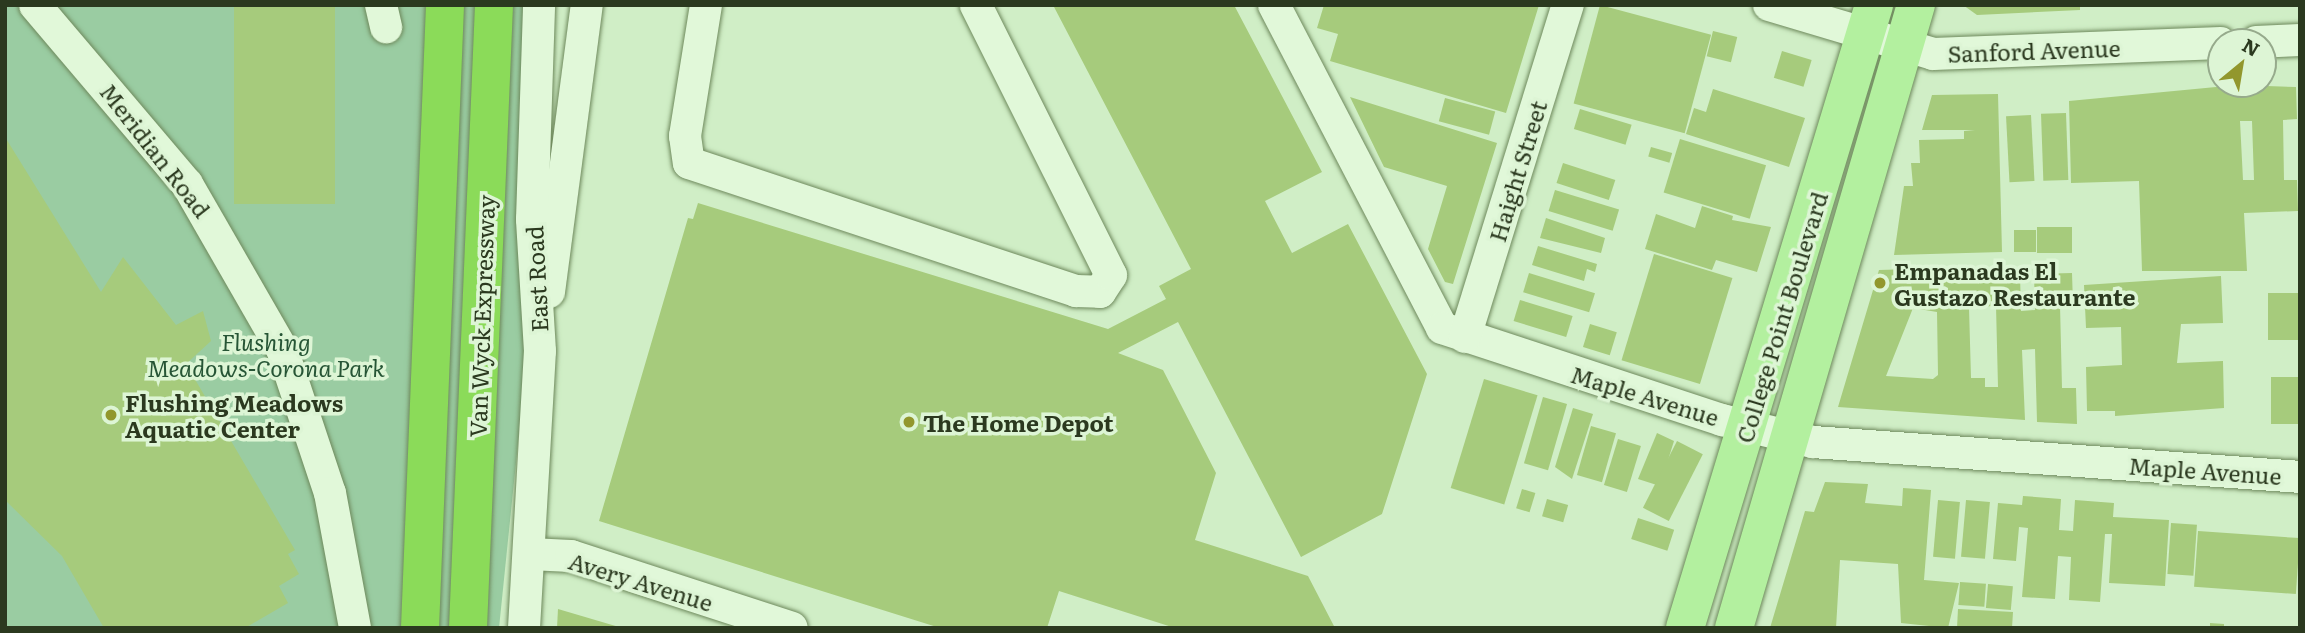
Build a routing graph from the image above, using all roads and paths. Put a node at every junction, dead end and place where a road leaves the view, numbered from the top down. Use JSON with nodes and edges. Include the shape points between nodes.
{"nodes":[{"id":1,"x":35,"y":5,"type":"edge"},
{"id":2,"x":445,"y":5,"type":"edge"},
{"id":3,"x":494,"y":5,"type":"edge"},
{"id":4,"x":539,"y":5,"type":"edge"},
{"id":5,"x":587,"y":5,"type":"edge"},
{"id":6,"x":705,"y":5,"type":"edge"},
{"id":7,"x":976,"y":5,"type":"edge"},
{"id":8,"x":1274,"y":5,"type":"edge"},
{"id":9,"x":1568,"y":5,"type":"edge"},
{"id":10,"x":1769,"y":5,"type":"edge"},
{"id":11,"x":1916,"y":5,"type":"edge"},
{"id":12,"x":1870,"y":20,"type":"edge"},
{"id":13,"x":2300,"y":40,"type":"edge"},
{"id":14,"x":2277,"y":41,"type":"edge"},
{"id":15,"x":2207,"y":44,"type":"edge"},
{"id":16,"x":1904,"y":45,"type":"junction"},
{"id":17,"x":1465,"y":337,"type":"junction"},
{"id":18,"x":540,"y":351,"type":"junction"},
{"id":19,"x":1748,"y":426,"type":"junction"},
{"id":20,"x":1791,"y":437,"type":"junction"},
{"id":21,"x":2300,"y":477,"type":"edge"},
{"id":22,"x":530,"y":554,"type":"junction"},
{"id":23,"x":355,"y":628,"type":"edge"},
{"id":24,"x":419,"y":628,"type":"edge"},
{"id":25,"x":468,"y":628,"type":"edge"},
{"id":26,"x":524,"y":628,"type":"edge"},
{"id":27,"x":792,"y":628,"type":"edge"},
{"id":28,"x":1685,"y":628,"type":"edge"},
{"id":29,"x":1734,"y":628,"type":"edge"}],
"edges":[{"from":1,"to":23,"type":"street","name":"Meridian Road","via":[[187,184],[282,349],[330,492]]},
{"from":2,"to":24,"type":"highway","name":"Van Wyck Expressway"},
{"from":3,"to":25,"type":"highway","name":"Van Wyck Expressway"},
{"from":4,"to":18,"type":"street","name":"East Road","via":[[532,219]]},
{"from":5,"to":18,"type":"street"},
{"from":6,"to":7,"type":"street","via":[[685,136],[688,163],[1076,291],[1100,292],[1111,275]]},
{"from":8,"to":17,"type":"street","name":"Maple Avenue","via":[[1442,328]]},
{"from":9,"to":17,"type":"street","name":"Haight Street"},
{"from":10,"to":12,"type":"street","name":"Sanford Avenue"},
{"from":11,"to":16,"type":"main road","name":"College Point Boulevard"},
{"from":12,"to":16,"type":"street","name":"Sanford Avenue"},
{"from":12,"to":19,"type":"main road","name":"College Point Boulevard"},
{"from":13,"to":14,"type":"street"},
{"from":15,"to":16,"type":"street","name":"Sanford Avenue","via":[[1933,54]]},
{"from":16,"to":20,"type":"main road","name":"College Point Boulevard"},
{"from":17,"to":19,"type":"street","name":"Maple Avenue"},
{"from":18,"to":22,"type":"street","name":"East Road"},
{"from":19,"to":20,"type":"street","name":"Maple Avenue"},
{"from":19,"to":28,"type":"main road","name":"College Point Boulevard"},
{"from":20,"to":21,"type":"street","name":"Maple Avenue"},
{"from":20,"to":29,"type":"main road","name":"College Point Boulevard"},
{"from":22,"to":26,"type":"street","name":"East Road"},
{"from":22,"to":27,"type":"street","name":"Avery Avenue","via":[[571,556]]}]}
